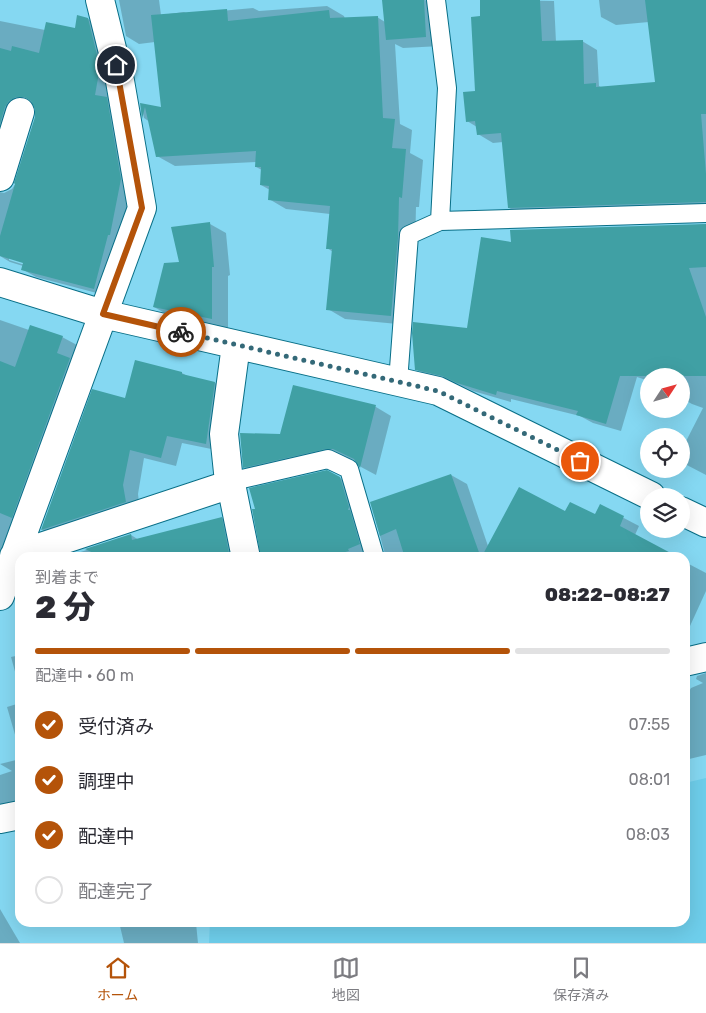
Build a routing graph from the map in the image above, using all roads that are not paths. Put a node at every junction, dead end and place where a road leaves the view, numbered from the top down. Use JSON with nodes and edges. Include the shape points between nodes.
{"nodes":[{"id":1,"x":100,"y":0,"type":"edge"},
{"id":2,"x":436,"y":0,"type":"edge"},
{"id":3,"x":20,"y":112,"type":"dead end"},
{"id":4,"x":0,"y":177,"type":"edge"},
{"id":5,"x":706,"y":213,"type":"edge"},
{"id":6,"x":440,"y":221,"type":"junction"},
{"id":7,"x":0,"y":282,"type":"edge"},
{"id":8,"x":103,"y":314,"type":"junction"},
{"id":9,"x":236,"y":345,"type":"junction"},
{"id":10,"x":398,"y":382,"type":"junction"},
{"id":11,"x":230,"y":483,"type":"junction"},
{"id":12,"x":640,"y":491,"type":"edge"},
{"id":13,"x":690,"y":515,"type":"edge"},
{"id":14,"x":706,"y":523,"type":"edge"},
{"id":15,"x":12,"y":541,"type":"edge"},
{"id":16,"x":245,"y":552,"type":"edge"},
{"id":17,"x":373,"y":552,"type":"edge"},
{"id":18,"x":0,"y":596,"type":"edge"},
{"id":19,"x":706,"y":657,"type":"edge"},
{"id":20,"x":690,"y":661,"type":"edge"},
{"id":21,"x":15,"y":816,"type":"edge"},
{"id":22,"x":0,"y":819,"type":"edge"}],
"edges":[{"from":1,"to":8,"type":"street","via":[[120,81],[142,208]]},
{"from":2,"to":6,"type":"lane","via":[[447,88]]},
{"from":3,"to":4,"type":"street"},
{"from":5,"to":6,"type":"lane"},
{"from":6,"to":10,"type":"lane","via":[[409,235]]},
{"from":7,"to":8,"type":"street"},
{"from":8,"to":9,"type":"street"},
{"from":8,"to":15,"type":"street"},
{"from":9,"to":10,"type":"street"},
{"from":9,"to":11,"type":"street","via":[[224,434]]},
{"from":10,"to":12,"type":"street","via":[[438,391]]},
{"from":11,"to":15,"type":"street"},
{"from":11,"to":16,"type":"street"},
{"from":11,"to":17,"type":"lane","via":[[328,459],[350,469]]},
{"from":13,"to":14,"type":"street"},
{"from":15,"to":18,"type":"street"},
{"from":19,"to":20,"type":"street"},
{"from":21,"to":22,"type":"street"}]}
